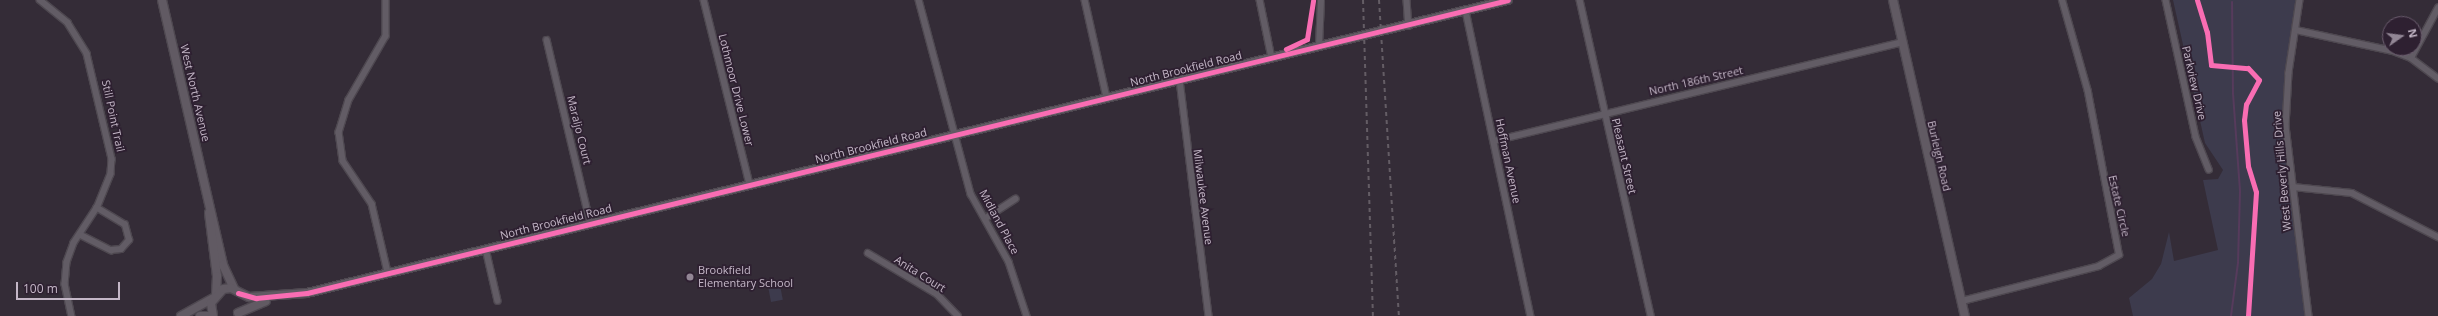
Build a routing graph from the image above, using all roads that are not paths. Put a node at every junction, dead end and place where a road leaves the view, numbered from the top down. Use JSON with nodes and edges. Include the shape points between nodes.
{"nodes":[{"id":1,"x":40,"y":0,"type":"edge"},
{"id":2,"x":162,"y":0,"type":"edge"},
{"id":3,"x":386,"y":0,"type":"edge"},
{"id":4,"x":704,"y":0,"type":"edge"},
{"id":5,"x":919,"y":0,"type":"edge"},
{"id":6,"x":1085,"y":0,"type":"edge"},
{"id":7,"x":1260,"y":0,"type":"edge"},
{"id":8,"x":1321,"y":0,"type":"edge"},
{"id":9,"x":1407,"y":0,"type":"edge"},
{"id":10,"x":1508,"y":0,"type":"edge"},
{"id":11,"x":1580,"y":0,"type":"edge"},
{"id":12,"x":1893,"y":0,"type":"edge"},
{"id":13,"x":2062,"y":0,"type":"edge"},
{"id":14,"x":2166,"y":0,"type":"edge"},
{"id":15,"x":2300,"y":0,"type":"edge"},
{"id":16,"x":2438,"y":8,"type":"edge"},
{"id":17,"x":1466,"y":11,"type":"junction"},
{"id":18,"x":1409,"y":26,"type":"junction"},
{"id":19,"x":2296,"y":30,"type":"junction"},
{"id":20,"x":547,"y":40,"type":"dead end"},
{"id":21,"x":1902,"y":42,"type":"junction"},
{"id":22,"x":1319,"y":46,"type":"junction"},
{"id":23,"x":1272,"y":58,"type":"junction"},
{"id":24,"x":2411,"y":58,"type":"junction"},
{"id":25,"x":2438,"y":78,"type":"edge"},
{"id":26,"x":1180,"y":80,"type":"junction"},
{"id":27,"x":1107,"y":98,"type":"junction"},
{"id":28,"x":1603,"y":113,"type":"junction"},
{"id":29,"x":954,"y":136,"type":"junction"},
{"id":30,"x":1494,"y":141,"type":"junction"},
{"id":31,"x":2209,"y":170,"type":"dead end"},
{"id":32,"x":750,"y":185,"type":"junction"},
{"id":33,"x":2293,"y":187,"type":"junction"},
{"id":34,"x":207,"y":190,"type":"junction"},
{"id":35,"x":1015,"y":199,"type":"dead end"},
{"id":36,"x":97,"y":208,"type":"junction"},
{"id":37,"x":986,"y":218,"type":"junction"},
{"id":38,"x":591,"y":224,"type":"junction"},
{"id":39,"x":81,"y":235,"type":"junction"},
{"id":40,"x":2438,"y":237,"type":"edge"},
{"id":41,"x":486,"y":249,"type":"junction"},
{"id":42,"x":868,"y":253,"type":"dead end"},
{"id":43,"x":388,"y":272,"type":"junction"},
{"id":44,"x":236,"y":291,"type":"junction"},
{"id":45,"x":214,"y":296,"type":"junction"},
{"id":46,"x":280,"y":296,"type":"junction"},
{"id":47,"x":498,"y":301,"type":"dead end"},
{"id":48,"x":1962,"y":301,"type":"junction"},
{"id":49,"x":237,"y":315,"type":"edge"},
{"id":50,"x":72,"y":316,"type":"edge"},
{"id":51,"x":181,"y":316,"type":"edge"},
{"id":52,"x":200,"y":316,"type":"edge"},
{"id":53,"x":208,"y":316,"type":"edge"},
{"id":54,"x":213,"y":316,"type":"edge"},
{"id":55,"x":958,"y":316,"type":"edge"},
{"id":56,"x":1028,"y":316,"type":"edge"},
{"id":57,"x":1209,"y":316,"type":"edge"},
{"id":58,"x":1531,"y":316,"type":"edge"},
{"id":59,"x":1651,"y":316,"type":"edge"},
{"id":60,"x":1965,"y":316,"type":"edge"},
{"id":61,"x":2309,"y":316,"type":"edge"}],
"edges":[{"from":1,"to":36,"type":"street","name":"Still Point Trail","via":[[78,36],[95,75],[112,159],[111,174]]},
{"from":2,"to":34,"type":"street","name":"West North Avenue"},
{"from":3,"to":43,"type":"street","via":[[386,36],[349,100],[338,132],[343,161],[374,209]]},
{"from":4,"to":32,"type":"street","name":"Lothmoor Drive Lower"},
{"from":5,"to":29,"type":"street","name":"Midland Place"},
{"from":6,"to":27,"type":"street"},
{"from":7,"to":23,"type":"street"},
{"from":8,"to":22,"type":"street"},
{"from":9,"to":18,"type":"street"},
{"from":10,"to":17,"type":"street","name":"North Brookfield Road"},
{"from":11,"to":28,"type":"street","name":"Pleasant Street"},
{"from":12,"to":21,"type":"street","name":"Burleigh Road"},
{"from":13,"to":48,"type":"street","name":"Estate Circle","via":[[2088,92],[2119,255],[2099,266]]},
{"from":14,"to":31,"type":"street","name":"Parkview Drive","via":[[2196,137]]},
{"from":15,"to":19,"type":"street","name":"West Beverly Hills Drive"},
{"from":16,"to":24,"type":"street"},
{"from":17,"to":18,"type":"street","name":"North Brookfield Road"},
{"from":17,"to":30,"type":"street","name":"Hoffman Avenue"},
{"from":18,"to":22,"type":"street","name":"North Brookfield Road"},
{"from":19,"to":24,"type":"street","via":[[2369,44]]},
{"from":19,"to":33,"type":"street","name":"West Beverly Hills Drive","via":[[2286,112]]},
{"from":20,"to":38,"type":"street","name":"Maraljo Court"},
{"from":21,"to":28,"type":"street","name":"North 186th Street"},
{"from":21,"to":48,"type":"street","name":"Burleigh Road"},
{"from":22,"to":23,"type":"street","name":"North Brookfield Road"},
{"from":23,"to":26,"type":"street","name":"North Brookfield Road"},
{"from":24,"to":25,"type":"street"},
{"from":26,"to":27,"type":"street","name":"North Brookfield Road"},
{"from":26,"to":57,"type":"street","name":"Milwaukee Avenue"},
{"from":27,"to":29,"type":"street","name":"North Brookfield Road"},
{"from":28,"to":30,"type":"street","name":"North 186th Street"},
{"from":28,"to":59,"type":"street","name":"Pleasant Street"},
{"from":29,"to":32,"type":"street","name":"North Brookfield Road"},
{"from":29,"to":37,"type":"street","name":"Midland Place","via":[[972,194]]},
{"from":30,"to":58,"type":"street","name":"Hoffman Avenue"},
{"from":32,"to":38,"type":"street","name":"North Brookfield Road"},
{"from":33,"to":40,"type":"street","via":[[2352,193]]},
{"from":33,"to":61,"type":"street","name":"West Beverly Hills Drive"},
{"from":34,"to":44,"type":"street","name":"West North Avenue","via":[[223,265]]},
{"from":34,"to":45,"type":"street","name":"West North Avenue","via":[[217,276]]},
{"from":35,"to":37,"type":"street"},
{"from":36,"to":39,"type":"street","name":"Still Point Trail"},
{"from":36,"to":39,"type":"street","via":[[125,226],[129,240],[121,249],[111,250]]},
{"from":37,"to":56,"type":"street","name":"Midland Place","via":[[1009,262]]},
{"from":38,"to":41,"type":"street","name":"North Brookfield Road"},
{"from":39,"to":50,"type":"street","name":"Still Point Trail","via":[[70,253],[65,276]]},
{"from":41,"to":43,"type":"street","name":"North Brookfield Road"},
{"from":41,"to":47,"type":"street"},
{"from":42,"to":55,"type":"street","name":"Anita Court","via":[[937,294]]},
{"from":43,"to":46,"type":"street","name":"North Brookfield Road"},
{"from":44,"to":45,"type":"street","via":[[223,289]]},
{"from":44,"to":46,"type":"street","name":"North Brookfield Road","via":[[249,298]]},
{"from":44,"to":49,"type":"street"},
{"from":45,"to":51,"type":"street"},
{"from":45,"to":54,"type":"street","name":"West North Avenue"},
{"from":46,"to":49,"type":"street","name":"North Brookfield Road"},
{"from":48,"to":60,"type":"street","name":"Burleigh Road"},
{"from":52,"to":53,"type":"street"}]}
